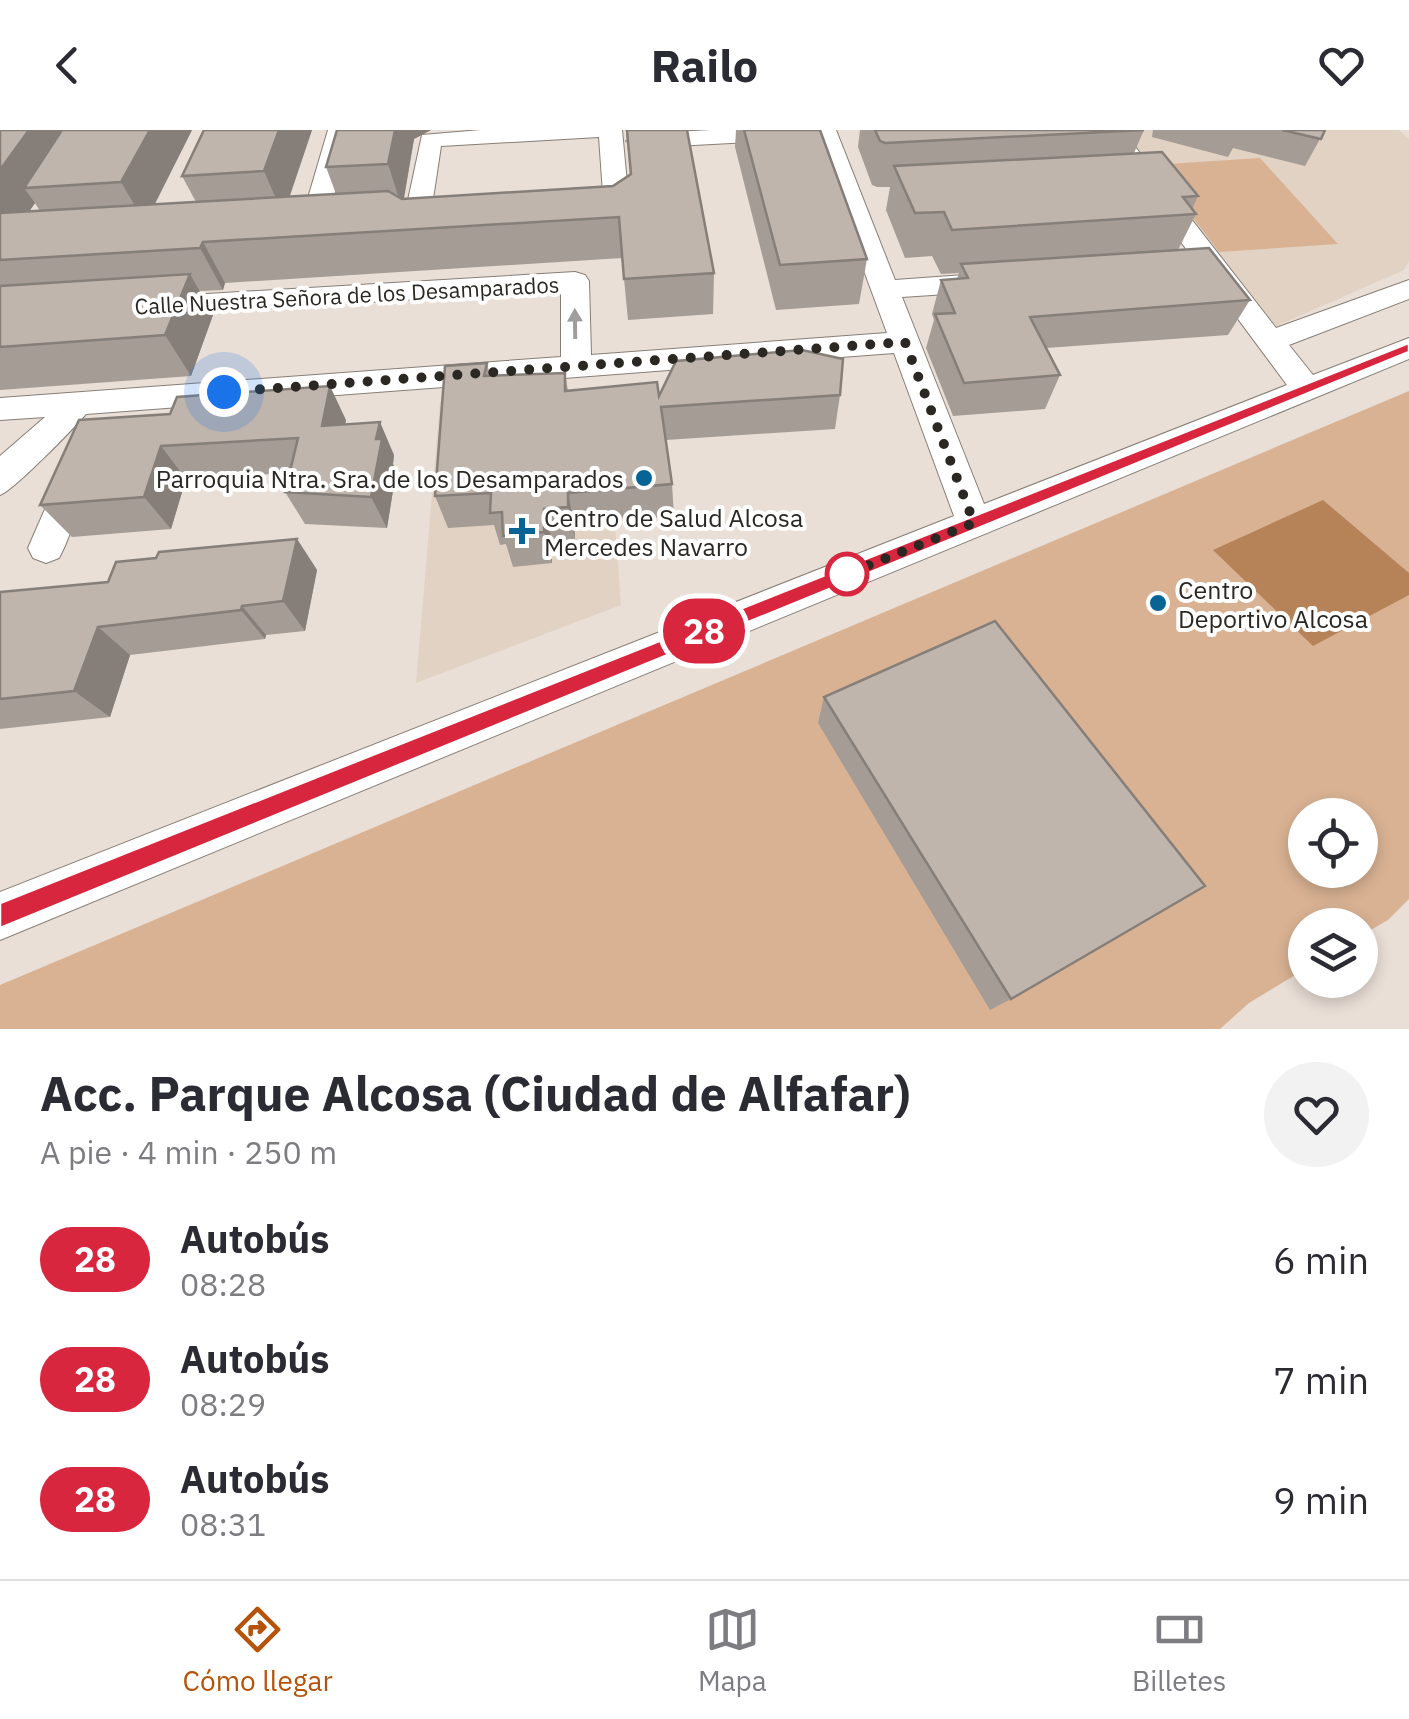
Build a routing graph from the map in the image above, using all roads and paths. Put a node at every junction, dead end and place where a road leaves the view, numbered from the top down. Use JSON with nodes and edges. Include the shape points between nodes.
{"nodes":[{"id":1,"x":340,"y":130,"type":"edge"},
{"id":2,"x":825,"y":130,"type":"edge"},
{"id":3,"x":1110,"y":130,"type":"edge"},
{"id":4,"x":457,"y":134,"type":"edge"},
{"id":5,"x":608,"y":134,"type":"edge"},
{"id":6,"x":1150,"y":184,"type":"junction"},
{"id":7,"x":1110,"y":186,"type":"edge"},
{"id":8,"x":417,"y":219,"type":"junction"},
{"id":9,"x":562,"y":219,"type":"edge"},
{"id":10,"x":382,"y":221,"type":"edge"},
{"id":11,"x":348,"y":223,"type":"edge"},
{"id":12,"x":452,"y":226,"type":"edge"},
{"id":13,"x":1214,"y":268,"type":"junction"},
{"id":14,"x":1175,"y":270,"type":"edge"},
{"id":15,"x":1020,"y":280,"type":"edge"},
{"id":16,"x":1409,"y":289,"type":"edge"},
{"id":17,"x":885,"y":290,"type":"junction"},
{"id":18,"x":135,"y":308,"type":"edge"},
{"id":19,"x":1270,"y":341,"type":"junction"},
{"id":20,"x":905,"y":342,"type":"junction"},
{"id":21,"x":1399,"y":354,"type":"edge"},
{"id":22,"x":576,"y":366,"type":"junction"},
{"id":23,"x":1307,"y":389,"type":"junction"},
{"id":24,"x":92,"y":402,"type":"junction"},
{"id":25,"x":0,"y":409,"type":"edge"},
{"id":26,"x":0,"y":482,"type":"edge"},
{"id":27,"x":974,"y":523,"type":"junction"},
{"id":28,"x":46,"y":548,"type":"dead end"},
{"id":29,"x":0,"y":916,"type":"edge"}],
"edges":[{"from":1,"to":11,"type":"street","via":[[303,226]]},
{"from":2,"to":5,"type":"street"},
{"from":2,"to":17,"type":"street","via":[[861,200]]},
{"from":3,"to":6,"type":"street"},
{"from":4,"to":5,"type":"street"},
{"from":4,"to":8,"type":"street","via":[[430,140]]},
{"from":5,"to":9,"type":"street","via":[[616,216]]},
{"from":6,"to":7,"type":"street"},
{"from":6,"to":13,"type":"street"},
{"from":8,"to":10,"type":"street"},
{"from":8,"to":12,"type":"street","via":[[416,228]]},
{"from":13,"to":14,"type":"street"},
{"from":13,"to":19,"type":"street"},
{"from":15,"to":17,"type":"street"},
{"from":16,"to":19,"type":"street"},
{"from":17,"to":20,"type":"street"},
{"from":22,"to":18,"type":"street","name":"Calle Nuestra Señora de los Desamparados","one_way":true,"via":[[574,281]]},
{"from":19,"to":23,"type":"street"},
{"from":20,"to":22,"type":"street"},
{"from":20,"to":27,"type":"street"},
{"from":21,"to":23,"type":"street"},
{"from":22,"to":24,"type":"street"},
{"from":23,"to":27,"type":"street"},
{"from":24,"to":25,"type":"street"},
{"from":24,"to":26,"type":"street","via":[[6,470]]},
{"from":24,"to":28,"type":"street"},
{"from":27,"to":29,"type":"street"}]}
